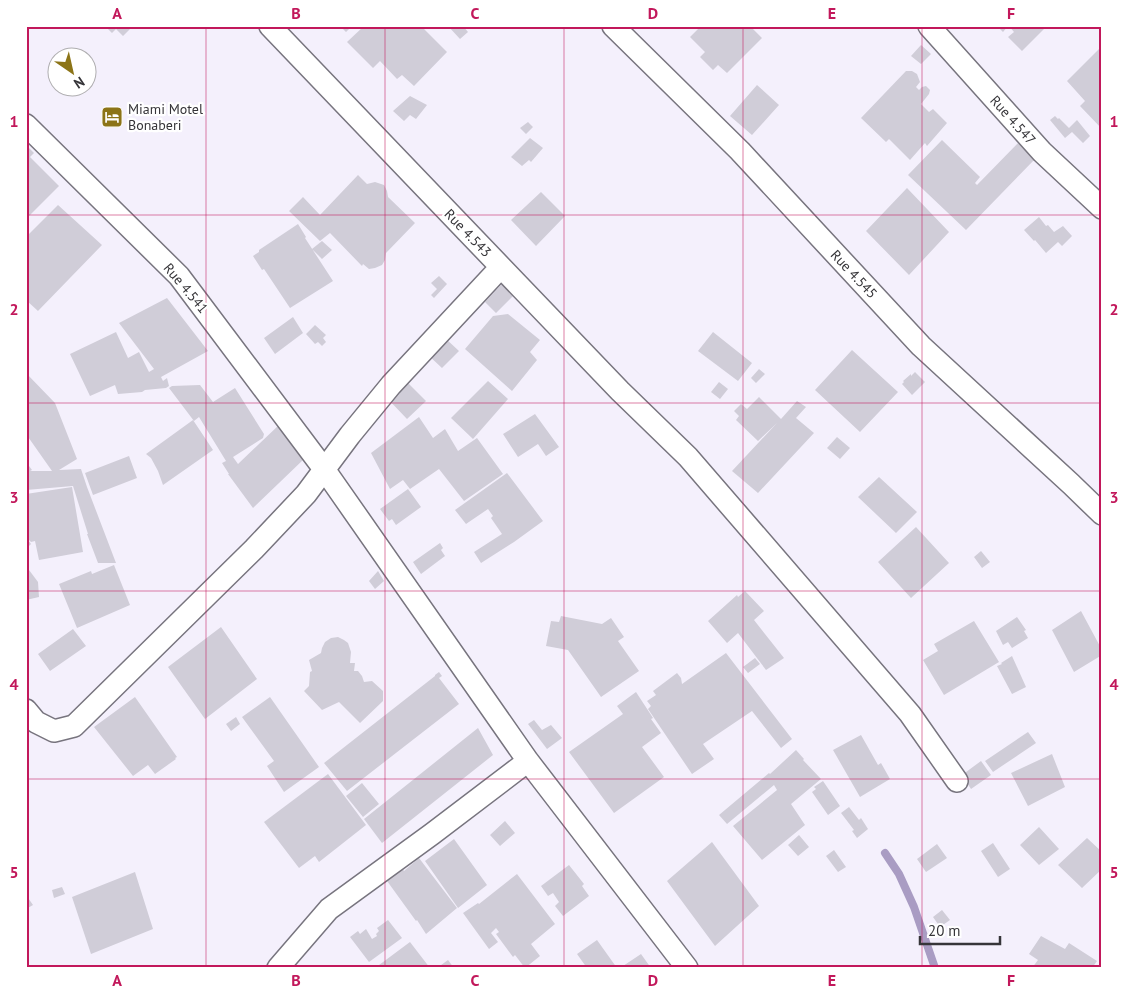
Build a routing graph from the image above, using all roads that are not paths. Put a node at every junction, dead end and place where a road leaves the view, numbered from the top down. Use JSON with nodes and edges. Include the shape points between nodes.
{"nodes":[{"id":1,"x":270,"y":26,"type":"edge"},
{"id":2,"x":612,"y":26,"type":"edge"},
{"id":3,"x":930,"y":26,"type":"edge"},
{"id":4,"x":26,"y":125,"type":"edge"},
{"id":5,"x":1102,"y":208,"type":"edge"},
{"id":6,"x":501,"y":267,"type":"junction"},
{"id":7,"x":324,"y":469,"type":"junction"},
{"id":8,"x":1102,"y":514,"type":"edge"},
{"id":9,"x":26,"y":710,"type":"edge"},
{"id":10,"x":528,"y":761,"type":"junction"},
{"id":11,"x":957,"y":781,"type":"dead end"},
{"id":12,"x":278,"y":968,"type":"edge"},
{"id":13,"x":687,"y":968,"type":"edge"}],
"edges":[{"from":1,"to":6,"type":"street","name":"Rue 4.543"},
{"from":2,"to":8,"type":"street","name":"Rue 4.545","via":[[740,151],[921,346]]},
{"from":3,"to":5,"type":"street","name":"Rue 4.547","via":[[1042,152]]},
{"from":4,"to":7,"type":"street","name":"Rue 4.541","via":[[179,276]]},
{"from":6,"to":7,"type":"street","name":"Rue 4.543","via":[[391,385]]},
{"from":6,"to":11,"type":"street","via":[[688,457],[910,714]]},
{"from":7,"to":9,"type":"street","name":"Rue 4.543","via":[[306,494],[254,548],[74,726],[54,732],[36,722]]},
{"from":7,"to":10,"type":"street","name":"Rue 4.541"},
{"from":10,"to":12,"type":"street","via":[[329,908]]},
{"from":10,"to":13,"type":"street","name":"Rue 4.541"}]}
